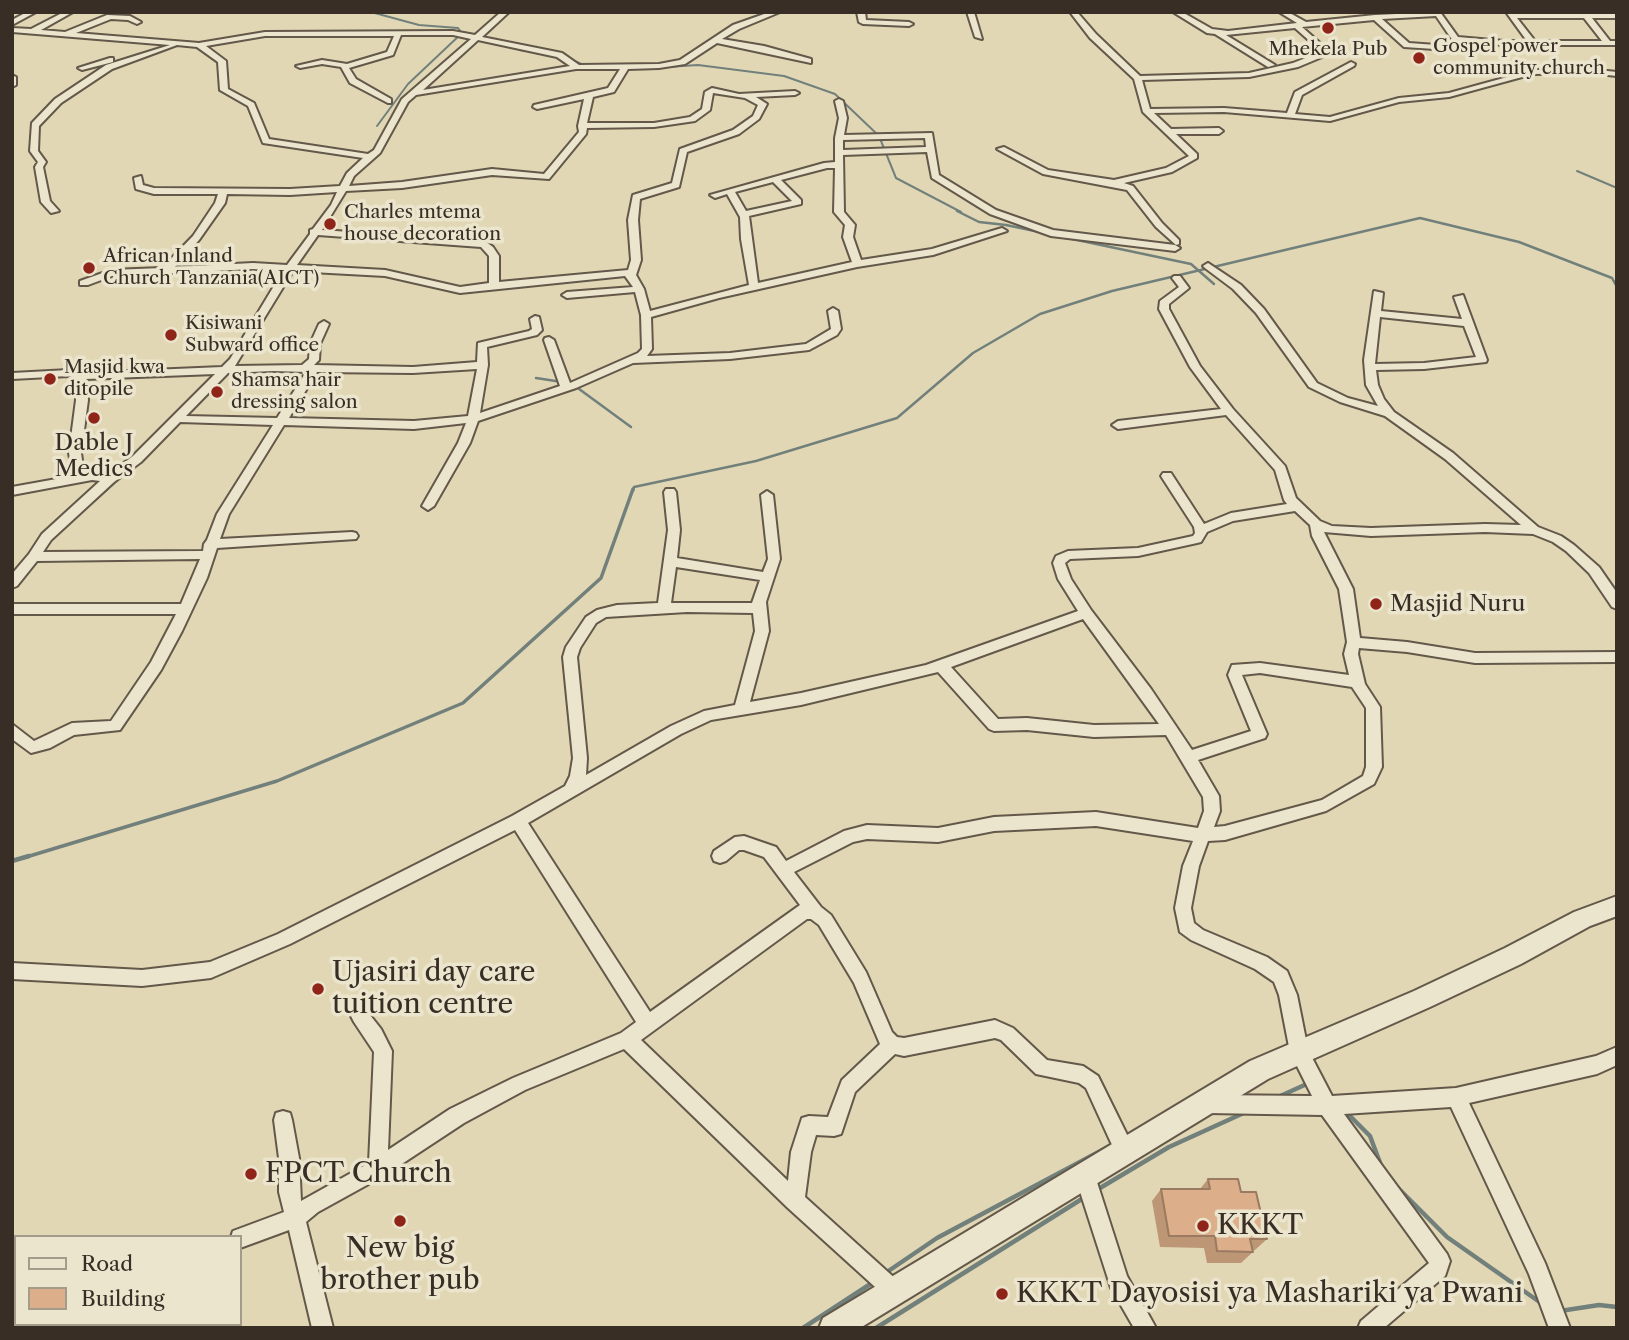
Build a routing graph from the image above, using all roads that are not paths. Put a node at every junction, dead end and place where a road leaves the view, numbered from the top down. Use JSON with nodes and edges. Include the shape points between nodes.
{"nodes":[{"id":1,"x":33,"y":12,"type":"edge"},
{"id":2,"x":70,"y":12,"type":"edge"},
{"id":3,"x":506,"y":12,"type":"edge"},
{"id":4,"x":777,"y":12,"type":"edge"},
{"id":5,"x":861,"y":12,"type":"edge"},
{"id":6,"x":970,"y":12,"type":"edge"},
{"id":7,"x":1073,"y":12,"type":"edge"},
{"id":8,"x":1176,"y":12,"type":"edge"},
{"id":9,"x":1282,"y":12,"type":"edge"},
{"id":10,"x":1437,"y":13,"type":"edge"},
{"id":11,"x":1510,"y":14,"type":"edge"},
{"id":12,"x":1617,"y":16,"type":"edge"},
{"id":13,"x":1375,"y":17,"type":"junction"},
{"id":14,"x":1587,"y":17,"type":"junction"},
{"id":15,"x":137,"y":22,"type":"dead end"},
{"id":16,"x":12,"y":23,"type":"edge"},
{"id":17,"x":909,"y":24,"type":"dead end"},
{"id":18,"x":1300,"y":25,"type":"junction"},
{"id":19,"x":12,"y":30,"type":"edge"},
{"id":20,"x":1215,"y":32,"type":"junction"},
{"id":21,"x":31,"y":33,"type":"junction"},
{"id":22,"x":65,"y":34,"type":"junction"},
{"id":23,"x":398,"y":34,"type":"junction"},
{"id":24,"x":979,"y":37,"type":"dead end"},
{"id":25,"x":474,"y":39,"type":"junction"},
{"id":26,"x":1456,"y":39,"type":"junction"},
{"id":27,"x":715,"y":40,"type":"junction"},
{"id":28,"x":1533,"y":43,"type":"junction"},
{"id":29,"x":1613,"y":43,"type":"edge"},
{"id":30,"x":176,"y":45,"type":"junction"},
{"id":31,"x":199,"y":45,"type":"junction"},
{"id":32,"x":808,"y":61,"type":"dead end"},
{"id":33,"x":1351,"y":64,"type":"dead end"},
{"id":34,"x":1271,"y":65,"type":"dead end"},
{"id":35,"x":300,"y":66,"type":"dead end"},
{"id":36,"x":347,"y":66,"type":"junction"},
{"id":37,"x":576,"y":66,"type":"junction"},
{"id":38,"x":625,"y":67,"type":"junction"},
{"id":39,"x":82,"y":68,"type":"dead end"},
{"id":40,"x":1617,"y":74,"type":"edge"},
{"id":41,"x":12,"y":77,"type":"edge"},
{"id":42,"x":1138,"y":78,"type":"junction"},
{"id":43,"x":12,"y":85,"type":"edge"},
{"id":44,"x":415,"y":93,"type":"junction"},
{"id":45,"x":795,"y":93,"type":"dead end"},
{"id":46,"x":589,"y":94,"type":"junction"},
{"id":47,"x":747,"y":96,"type":"junction"},
{"id":48,"x":388,"y":101,"type":"dead end"},
{"id":49,"x":839,"y":101,"type":"dead end"},
{"id":50,"x":537,"y":107,"type":"dead end"},
{"id":51,"x":1147,"y":111,"type":"junction"},
{"id":52,"x":1290,"y":117,"type":"junction"},
{"id":53,"x":582,"y":125,"type":"junction"},
{"id":54,"x":1219,"y":131,"type":"dead end"},
{"id":55,"x":1167,"y":132,"type":"junction"},
{"id":56,"x":839,"y":138,"type":"junction"},
{"id":57,"x":929,"y":149,"type":"junction"},
{"id":58,"x":1001,"y":149,"type":"dead end"},
{"id":59,"x":838,"y":153,"type":"junction"},
{"id":60,"x":369,"y":157,"type":"junction"},
{"id":61,"x":839,"y":165,"type":"junction"},
{"id":62,"x":138,"y":178,"type":"dead end"},
{"id":63,"x":775,"y":179,"type":"junction"},
{"id":64,"x":1114,"y":183,"type":"junction"},
{"id":65,"x":341,"y":190,"type":"junction"},
{"id":66,"x":223,"y":191,"type":"junction"},
{"id":67,"x":730,"y":191,"type":"junction"},
{"id":68,"x":715,"y":195,"type":"dead end"},
{"id":69,"x":54,"y":211,"type":"dead end"},
{"id":70,"x":744,"y":214,"type":"junction"},
{"id":71,"x":1002,"y":231,"type":"dead end"},
{"id":72,"x":313,"y":232,"type":"junction"},
{"id":73,"x":857,"y":264,"type":"junction"},
{"id":74,"x":1208,"y":266,"type":"dead end"},
{"id":75,"x":289,"y":269,"type":"junction"},
{"id":76,"x":164,"y":270,"type":"junction"},
{"id":77,"x":631,"y":275,"type":"junction"},
{"id":78,"x":1177,"y":278,"type":"dead end"},
{"id":79,"x":84,"y":283,"type":"dead end"},
{"id":80,"x":494,"y":286,"type":"junction"},
{"id":81,"x":754,"y":287,"type":"junction"},
{"id":82,"x":639,"y":289,"type":"junction"},
{"id":83,"x":1378,"y":293,"type":"dead end"},
{"id":84,"x":567,"y":295,"type":"dead end"},
{"id":85,"x":1459,"y":297,"type":"dead end"},
{"id":86,"x":833,"y":311,"type":"dead end"},
{"id":87,"x":1376,"y":314,"type":"junction"},
{"id":88,"x":646,"y":315,"type":"junction"},
{"id":89,"x":535,"y":319,"type":"dead end"},
{"id":90,"x":1468,"y":323,"type":"junction"},
{"id":91,"x":324,"y":324,"type":"dead end"},
{"id":92,"x":549,"y":340,"type":"dead end"},
{"id":93,"x":634,"y":360,"type":"junction"},
{"id":94,"x":483,"y":365,"type":"junction"},
{"id":95,"x":1370,"y":367,"type":"junction"},
{"id":96,"x":225,"y":369,"type":"junction"},
{"id":97,"x":308,"y":370,"type":"junction"},
{"id":98,"x":12,"y":376,"type":"edge"},
{"id":99,"x":80,"y":376,"type":"junction"},
{"id":100,"x":566,"y":388,"type":"junction"},
{"id":101,"x":1229,"y":411,"type":"junction"},
{"id":102,"x":1390,"y":414,"type":"junction"},
{"id":103,"x":180,"y":419,"type":"junction"},
{"id":104,"x":473,"y":419,"type":"junction"},
{"id":105,"x":280,"y":423,"type":"junction"},
{"id":106,"x":1118,"y":425,"type":"dead end"},
{"id":107,"x":1167,"y":476,"type":"dead end"},
{"id":108,"x":79,"y":479,"type":"junction"},
{"id":109,"x":110,"y":479,"type":"junction"},
{"id":110,"x":12,"y":491,"type":"edge"},
{"id":111,"x":670,"y":492,"type":"dead end"},
{"id":112,"x":767,"y":495,"type":"dead end"},
{"id":113,"x":428,"y":506,"type":"dead end"},
{"id":114,"x":1297,"y":507,"type":"junction"},
{"id":115,"x":1316,"y":524,"type":"junction"},
{"id":116,"x":1201,"y":530,"type":"junction"},
{"id":117,"x":1534,"y":530,"type":"junction"},
{"id":118,"x":352,"y":536,"type":"dead end"},
{"id":119,"x":208,"y":550,"type":"junction"},
{"id":120,"x":34,"y":557,"type":"junction"},
{"id":121,"x":672,"y":562,"type":"junction"},
{"id":122,"x":769,"y":577,"type":"junction"},
{"id":123,"x":12,"y":583,"type":"edge"},
{"id":124,"x":1617,"y":604,"type":"edge"},
{"id":125,"x":664,"y":607,"type":"junction"},
{"id":126,"x":758,"y":608,"type":"junction"},
{"id":127,"x":12,"y":609,"type":"edge"},
{"id":128,"x":186,"y":609,"type":"junction"},
{"id":129,"x":1086,"y":613,"type":"junction"},
{"id":130,"x":1354,"y":642,"type":"junction"},
{"id":131,"x":1617,"y":657,"type":"edge"},
{"id":132,"x":942,"y":666,"type":"junction"},
{"id":133,"x":1357,"y":682,"type":"junction"},
{"id":134,"x":741,"y":709,"type":"junction"},
{"id":135,"x":1170,"y":729,"type":"junction"},
{"id":136,"x":12,"y":730,"type":"edge"},
{"id":137,"x":1189,"y":757,"type":"junction"},
{"id":138,"x":572,"y":789,"type":"junction"},
{"id":139,"x":517,"y":821,"type":"junction"},
{"id":140,"x":1200,"y":835,"type":"junction"},
{"id":141,"x":720,"y":856,"type":"dead end"},
{"id":142,"x":785,"y":869,"type":"junction"},
{"id":143,"x":1617,"y":905,"type":"edge"},
{"id":144,"x":815,"y":912,"type":"junction"},
{"id":145,"x":12,"y":971,"type":"edge"},
{"id":146,"x":360,"y":1016,"type":"dead end"},
{"id":147,"x":648,"y":1024,"type":"junction"},
{"id":148,"x":627,"y":1039,"type":"junction"},
{"id":149,"x":892,"y":1045,"type":"junction"},
{"id":150,"x":1299,"y":1052,"type":"junction"},
{"id":151,"x":1617,"y":1056,"type":"edge"},
{"id":152,"x":1456,"y":1097,"type":"junction"},
{"id":153,"x":1203,"y":1104,"type":"junction"},
{"id":154,"x":1326,"y":1106,"type":"junction"},
{"id":155,"x":282,"y":1120,"type":"dead end"},
{"id":156,"x":1125,"y":1151,"type":"junction"},
{"id":157,"x":378,"y":1168,"type":"junction"},
{"id":158,"x":1085,"y":1176,"type":"junction"},
{"id":159,"x":795,"y":1201,"type":"junction"},
{"id":160,"x":296,"y":1218,"type":"junction"},
{"id":161,"x":242,"y":1237,"type":"edge"},
{"id":162,"x":892,"y":1289,"type":"junction"},
{"id":163,"x":323,"y":1328,"type":"edge"},
{"id":164,"x":833,"y":1328,"type":"edge"},
{"id":165,"x":1146,"y":1328,"type":"edge"},
{"id":166,"x":1368,"y":1328,"type":"edge"},
{"id":167,"x":1560,"y":1328,"type":"edge"}],
"edges":[{"from":1,"to":16,"type":"street"},
{"from":2,"to":21,"type":"street"},
{"from":3,"to":25,"type":"street"},
{"from":4,"to":27,"type":"street"},
{"from":5,"to":17,"type":"street","via":[[863,22]]},
{"from":6,"to":24,"type":"street"},
{"from":7,"to":42,"type":"street"},
{"from":8,"to":20,"type":"street"},
{"from":9,"to":18,"type":"street"},
{"from":10,"to":13,"type":"street"},
{"from":10,"to":26,"type":"street"},
{"from":11,"to":14,"type":"street"},
{"from":11,"to":28,"type":"street"},
{"from":12,"to":14,"type":"street"},
{"from":13,"to":18,"type":"street"},
{"from":13,"to":26,"type":"street","via":[[1407,45],[1465,46]]},
{"from":14,"to":29,"type":"street"},
{"from":15,"to":22,"type":"street","via":[[103,19]]},
{"from":18,"to":20,"type":"street"},
{"from":18,"to":42,"type":"street","via":[[1320,51],[1295,65],[1250,75]]},
{"from":19,"to":21,"type":"street"},
{"from":20,"to":34,"type":"street"},
{"from":21,"to":22,"type":"street"},
{"from":22,"to":30,"type":"street"},
{"from":23,"to":25,"type":"street","via":[[458,34]]},
{"from":23,"to":31,"type":"street","via":[[265,34]]},
{"from":23,"to":36,"type":"street","via":[[390,54]]},
{"from":25,"to":37,"type":"street","via":[[559,55]]},
{"from":25,"to":44,"type":"street"},
{"from":26,"to":28,"type":"street"},
{"from":27,"to":32,"type":"street"},
{"from":27,"to":38,"type":"street","via":[[677,64]]},
{"from":28,"to":29,"type":"street"},
{"from":30,"to":31,"type":"street"},
{"from":30,"to":39,"type":"street","via":[[142,49]]},
{"from":30,"to":69,"type":"street","via":[[109,67],[51,106],[35,125],[34,151],[42,162],[46,202]]},
{"from":31,"to":60,"type":"street","via":[[222,61],[224,90],[251,105],[266,142]]},
{"from":33,"to":52,"type":"street","via":[[1298,94]]},
{"from":35,"to":36,"type":"street","via":[[322,62]]},
{"from":36,"to":48,"type":"street","via":[[353,81]]},
{"from":37,"to":38,"type":"street"},
{"from":37,"to":44,"type":"street"},
{"from":38,"to":46,"type":"street","via":[[612,88]]},
{"from":40,"to":52,"type":"street","via":[[1539,71],[1449,95],[1399,100],[1343,118]]},
{"from":41,"to":43,"type":"street"},
{"from":42,"to":51,"type":"street"},
{"from":44,"to":60,"type":"street"},
{"from":45,"to":47,"type":"street"},
{"from":46,"to":50,"type":"street"},
{"from":46,"to":53,"type":"street"},
{"from":47,"to":53,"type":"street","via":[[710,90],[706,110],[684,121]]},
{"from":47,"to":77,"type":"street","via":[[763,104],[756,117],[736,132],[683,151],[677,184],[636,197],[636,260]]},
{"from":49,"to":56,"type":"street","via":[[843,118]]},
{"from":51,"to":52,"type":"street","via":[[1224,110]]},
{"from":51,"to":55,"type":"street"},
{"from":53,"to":65,"type":"street","via":[[583,132],[546,177],[492,172]]},
{"from":54,"to":55,"type":"street"},
{"from":55,"to":64,"type":"street","via":[[1194,158],[1169,170]]},
{"from":56,"to":57,"type":"street","via":[[927,135],[931,137]]},
{"from":56,"to":59,"type":"street"},
{"from":57,"to":59,"type":"street"},
{"from":57,"to":64,"type":"street","via":[[937,178],[983,207],[1028,227],[1176,245],[1134,191]]},
{"from":58,"to":64,"type":"street","via":[[1046,172]]},
{"from":59,"to":61,"type":"street"},
{"from":60,"to":65,"type":"street"},
{"from":61,"to":63,"type":"street"},
{"from":61,"to":73,"type":"street","via":[[839,216],[850,225],[847,234]]},
{"from":62,"to":66,"type":"street","via":[[139,187],[154,191]]},
{"from":63,"to":67,"type":"street"},
{"from":63,"to":70,"type":"street","via":[[798,202]]},
{"from":65,"to":66,"type":"street"},
{"from":65,"to":72,"type":"street"},
{"from":66,"to":76,"type":"street","via":[[220,204],[196,238]]},
{"from":67,"to":68,"type":"street"},
{"from":67,"to":70,"type":"street"},
{"from":70,"to":81,"type":"street"},
{"from":71,"to":73,"type":"street","via":[[926,254]]},
{"from":72,"to":75,"type":"street"},
{"from":72,"to":80,"type":"street","via":[[483,244],[494,256]]},
{"from":73,"to":81,"type":"street"},
{"from":74,"to":102,"type":"street","via":[[1260,311],[1313,385]]},
{"from":75,"to":76,"type":"street"},
{"from":75,"to":80,"type":"street","via":[[385,273],[460,290]]},
{"from":75,"to":96,"type":"street"},
{"from":76,"to":79,"type":"street","via":[[111,273]]},
{"from":77,"to":80,"type":"street"},
{"from":77,"to":82,"type":"street"},
{"from":78,"to":101,"type":"street","via":[[1184,288],[1164,303],[1164,309],[1195,367]]},
{"from":81,"to":88,"type":"street"},
{"from":82,"to":84,"type":"street"},
{"from":82,"to":88,"type":"street"},
{"from":83,"to":87,"type":"street"},
{"from":85,"to":90,"type":"street"},
{"from":86,"to":93,"type":"street","via":[[836,329],[809,347]]},
{"from":87,"to":90,"type":"street"},
{"from":87,"to":95,"type":"street"},
{"from":88,"to":93,"type":"street","via":[[647,349]]},
{"from":89,"to":94,"type":"street","via":[[537,330],[533,333],[482,344]]},
{"from":90,"to":95,"type":"street","via":[[1482,360]]},
{"from":91,"to":97,"type":"street"},
{"from":92,"to":100,"type":"street"},
{"from":93,"to":100,"type":"street"},
{"from":94,"to":97,"type":"street"},
{"from":94,"to":104,"type":"street"},
{"from":95,"to":102,"type":"street","via":[[1376,395]]},
{"from":96,"to":97,"type":"street"},
{"from":96,"to":99,"type":"street"},
{"from":96,"to":103,"type":"street"},
{"from":97,"to":105,"type":"street"},
{"from":98,"to":99,"type":"street"},
{"from":99,"to":108,"type":"street","via":[[82,400],[75,453]]},
{"from":100,"to":104,"type":"street"},
{"from":101,"to":106,"type":"street"},
{"from":101,"to":114,"type":"street","via":[[1281,469],[1290,500]]},
{"from":102,"to":117,"type":"street","via":[[1449,456]]},
{"from":103,"to":105,"type":"street"},
{"from":103,"to":109,"type":"street"},
{"from":104,"to":105,"type":"street","via":[[414,425]]},
{"from":104,"to":113,"type":"street"},
{"from":105,"to":119,"type":"street","via":[[223,514]]},
{"from":107,"to":116,"type":"street"},
{"from":108,"to":109,"type":"street"},
{"from":108,"to":110,"type":"street"},
{"from":109,"to":120,"type":"street","via":[[46,537]]},
{"from":111,"to":121,"type":"street"},
{"from":112,"to":122,"type":"street","via":[[774,556]]},
{"from":114,"to":115,"type":"street"},
{"from":114,"to":116,"type":"street","via":[[1231,517]]},
{"from":115,"to":117,"type":"street","via":[[1329,530],[1371,532]]},
{"from":115,"to":130,"type":"street","via":[[1346,589]]},
{"from":116,"to":129,"type":"street","via":[[1195,539],[1138,552],[1061,559],[1065,579]]},
{"from":117,"to":124,"type":"street","via":[[1570,548],[1594,570]]},
{"from":118,"to":119,"type":"street"},
{"from":119,"to":120,"type":"street"},
{"from":119,"to":128,"type":"street"},
{"from":120,"to":123,"type":"street"},
{"from":121,"to":122,"type":"street"},
{"from":121,"to":125,"type":"street"},
{"from":122,"to":126,"type":"street"},
{"from":125,"to":126,"type":"street"},
{"from":125,"to":138,"type":"street","via":[[603,613],[584,628],[573,647],[570,666],[580,758]]},
{"from":126,"to":134,"type":"street","via":[[762,631]]},
{"from":127,"to":128,"type":"street"},
{"from":128,"to":136,"type":"street","via":[[156,666],[115,726],[72,729],[31,747]]},
{"from":129,"to":132,"type":"street"},
{"from":129,"to":135,"type":"street"},
{"from":130,"to":131,"type":"street","via":[[1475,658]]},
{"from":130,"to":133,"type":"street","via":[[1350,652]]},
{"from":132,"to":134,"type":"street","via":[[870,685]]},
{"from":132,"to":135,"type":"street","via":[[994,725],[1094,731]]},
{"from":133,"to":137,"type":"street","via":[[1239,668],[1235,675],[1260,734]]},
{"from":133,"to":140,"type":"street","via":[[1374,712],[1374,767],[1369,780],[1319,807],[1225,833]]},
{"from":134,"to":138,"type":"street","via":[[709,715],[685,726]]},
{"from":135,"to":137,"type":"street"},
{"from":137,"to":140,"type":"street","via":[[1208,787],[1212,804]]},
{"from":138,"to":139,"type":"street"},
{"from":139,"to":145,"type":"street","via":[[284,939],[211,970],[142,978]]},
{"from":139,"to":147,"type":"street"},
{"from":140,"to":142,"type":"street","via":[[1096,819],[994,824],[938,835],[867,832]]},
{"from":140,"to":150,"type":"street","via":[[1183,908],[1186,927],[1261,963],[1281,978]]},
{"from":141,"to":142,"type":"street","via":[[735,844],[750,843],[770,852]]},
{"from":142,"to":144,"type":"street"},
{"from":143,"to":150,"type":"street","via":[[1422,999]]},
{"from":144,"to":147,"type":"street","via":[[804,911]]},
{"from":144,"to":149,"type":"street","via":[[825,920],[860,978]]},
{"from":146,"to":157,"type":"street","via":[[383,1051]]},
{"from":147,"to":148,"type":"street"},
{"from":148,"to":157,"type":"street","via":[[478,1105]]},
{"from":148,"to":159,"type":"street"},
{"from":149,"to":156,"type":"street","via":[[904,1047],[995,1029],[1007,1034],[1042,1068],[1083,1075],[1092,1082]]},
{"from":149,"to":159,"type":"street","via":[[848,1086],[834,1127],[809,1125]]},
{"from":150,"to":153,"type":"street"},
{"from":150,"to":154,"type":"street"},
{"from":151,"to":152,"type":"street","via":[[1597,1065]]},
{"from":152,"to":154,"type":"street"},
{"from":152,"to":167,"type":"street","via":[[1538,1270]]},
{"from":153,"to":154,"type":"street"},
{"from":153,"to":156,"type":"street"},
{"from":154,"to":166,"type":"street","via":[[1440,1261],[1438,1269]]},
{"from":155,"to":160,"type":"street"},
{"from":156,"to":158,"type":"street"},
{"from":157,"to":160,"type":"street"},
{"from":158,"to":162,"type":"street"},
{"from":158,"to":165,"type":"street","via":[[1118,1281]]},
{"from":159,"to":162,"type":"street"},
{"from":160,"to":161,"type":"street"},
{"from":160,"to":163,"type":"street"},
{"from":162,"to":164,"type":"street"}]}
